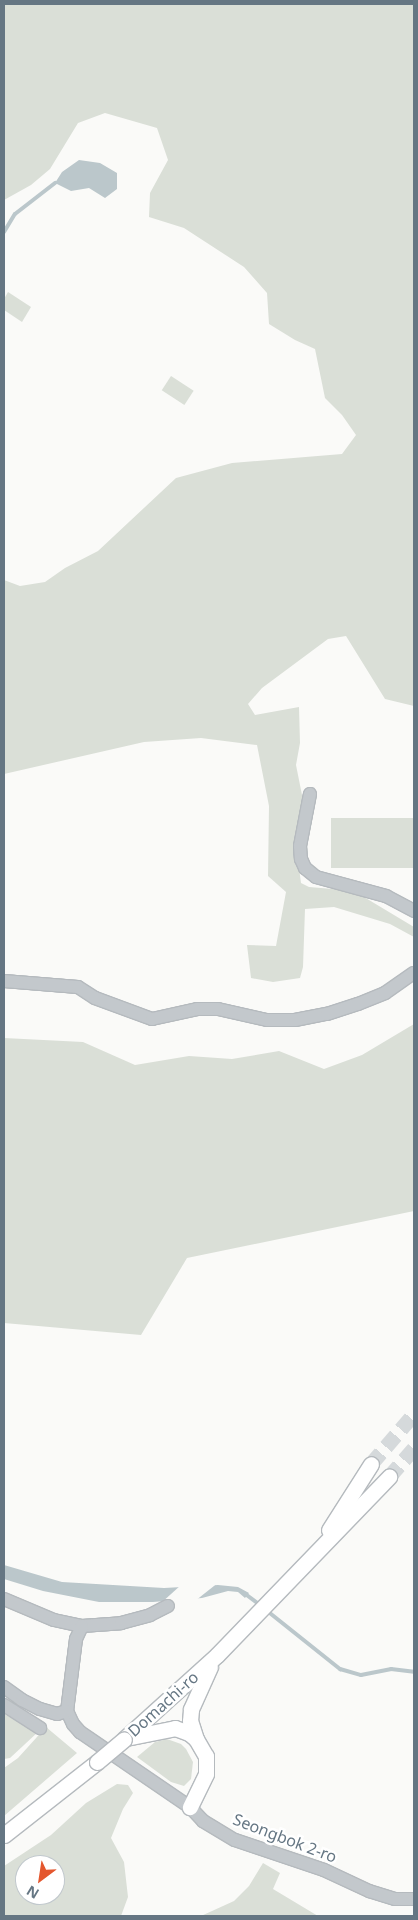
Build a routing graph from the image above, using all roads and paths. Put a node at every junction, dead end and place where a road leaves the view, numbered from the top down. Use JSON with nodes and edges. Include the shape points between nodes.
{"nodes":[{"id":1,"x":310,"y":794,"type":"dead end"},
{"id":2,"x":414,"y":911,"type":"edge"},
{"id":3,"x":414,"y":973,"type":"edge"},
{"id":4,"x":4,"y":981,"type":"edge"},
{"id":5,"x":371,"y":1464,"type":"tunnel mouth"},
{"id":6,"x":389,"y":1477,"type":"tunnel mouth"},
{"id":7,"x":311,"y":1559,"type":"junction"},
{"id":8,"x":4,"y":1599,"type":"edge"},
{"id":9,"x":168,"y":1606,"type":"dead end"},
{"id":10,"x":82,"y":1626,"type":"junction"},
{"id":11,"x":217,"y":1655,"type":"junction"},
{"id":12,"x":4,"y":1687,"type":"edge"},
{"id":13,"x":4,"y":1705,"type":"edge"},
{"id":14,"x":67,"y":1711,"type":"junction"},
{"id":15,"x":40,"y":1728,"type":"dead end"},
{"id":16,"x":124,"y":1739,"type":"junction"},
{"id":17,"x":196,"y":1739,"type":"junction"},
{"id":18,"x":190,"y":1806,"type":"junction"},
{"id":19,"x":4,"y":1835,"type":"edge"},
{"id":20,"x":414,"y":1899,"type":"edge"}],
"edges":[{"from":1,"to":2,"type":"street","via":[[300,846],[300,859],[305,868],[316,877],[386,896]]},
{"from":3,"to":4,"type":"street","via":[[385,993],[358,1004],[295,1020],[267,1020],[218,1009],[197,1009],[152,1018],[95,998],[78,986]]},
{"from":5,"to":7,"type":"main road"},
{"from":6,"to":7,"type":"main road"},
{"from":7,"to":11,"type":"main road","name":"Domachi-ro"},
{"from":8,"to":10,"type":"street","via":[[54,1620]]},
{"from":9,"to":10,"type":"street","via":[[122,1623]]},
{"from":10,"to":14,"type":"street","via":[[76,1639]]},
{"from":11,"to":16,"type":"main road","name":"Domachi-ro"},
{"from":11,"to":17,"type":"main road","via":[[191,1708],[190,1721]]},
{"from":12,"to":14,"type":"street","via":[[40,1709],[57,1714]]},
{"from":13,"to":15,"type":"street"},
{"from":14,"to":18,"type":"street","name":"Seongbok 2-ro","via":[[80,1732]]},
{"from":16,"to":17,"type":"main road","via":[[175,1728],[190,1733]]},
{"from":16,"to":19,"type":"main road","name":"Domachi-ro","bridge":true},
{"from":17,"to":18,"type":"main road","via":[[206,1756],[206,1774]]},
{"from":18,"to":20,"type":"street","name":"Seongbok 2-ro","via":[[203,1821],[235,1840],[324,1870],[395,1900]]}]}
